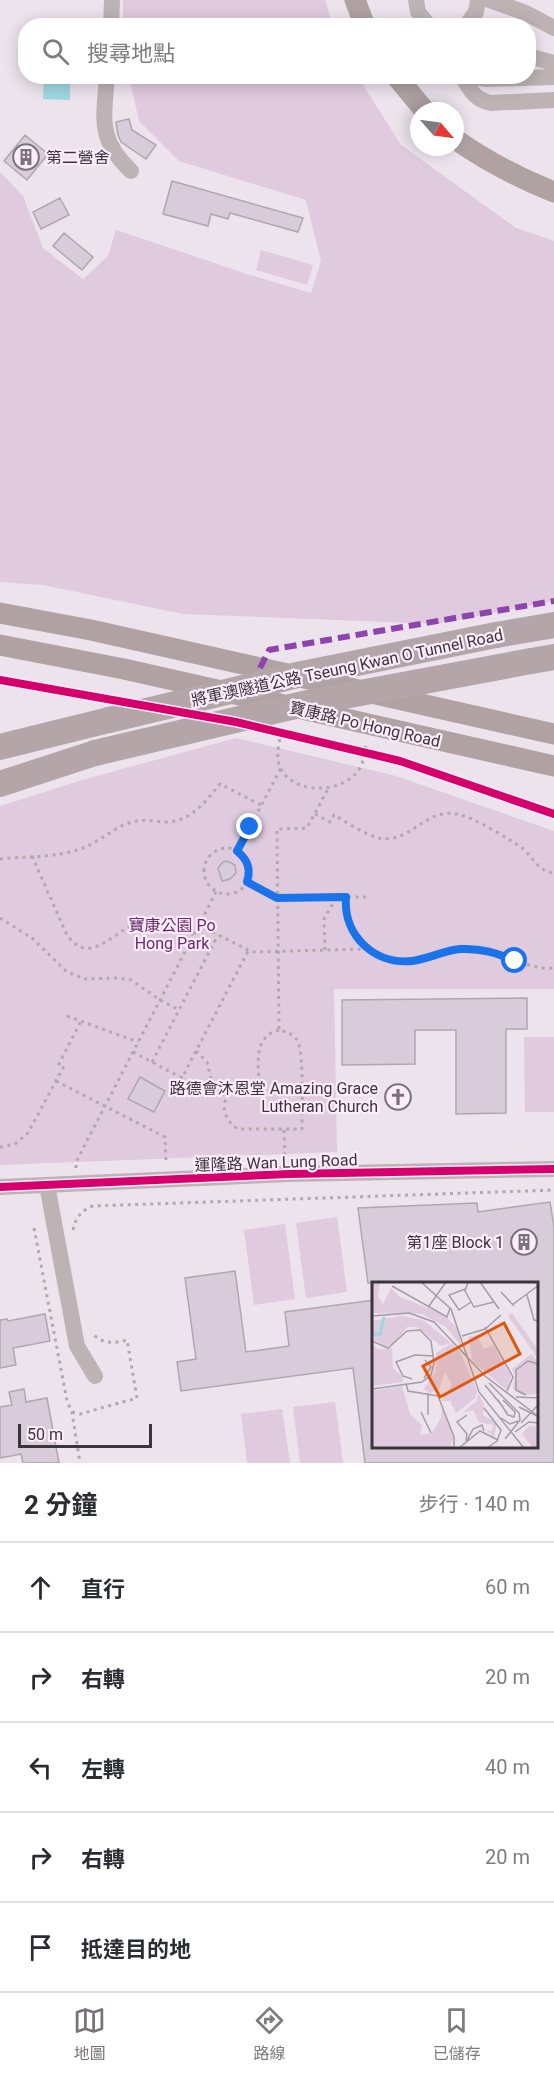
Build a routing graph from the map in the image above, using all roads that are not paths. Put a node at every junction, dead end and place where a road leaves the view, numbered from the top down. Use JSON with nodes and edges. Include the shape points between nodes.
{"nodes":[{"id":1,"x":112,"y":0,"type":"edge"},
{"id":2,"x":355,"y":0,"type":"edge"},
{"id":3,"x":416,"y":0,"type":"edge"},
{"id":4,"x":478,"y":0,"type":"edge"},
{"id":5,"x":489,"y":0,"type":"edge"},
{"id":6,"x":111,"y":18,"type":"edge"},
{"id":7,"x":362,"y":18,"type":"edge"},
{"id":8,"x":423,"y":18,"type":"edge"},
{"id":9,"x":472,"y":18,"type":"edge"},
{"id":10,"x":535,"y":18,"type":"edge"},
{"id":11,"x":536,"y":18,"type":"edge"},
{"id":12,"x":554,"y":28,"type":"edge"},
{"id":13,"x":536,"y":58,"type":"edge"},
{"id":14,"x":554,"y":63,"type":"edge"},
{"id":15,"x":554,"y":77,"type":"edge"},
{"id":16,"x":536,"y":78,"type":"edge"},
{"id":17,"x":106,"y":84,"type":"edge"},
{"id":18,"x":403,"y":84,"type":"edge"},
{"id":19,"x":467,"y":84,"type":"edge"},
{"id":20,"x":554,"y":100,"type":"edge"},
{"id":21,"x":418,"y":102,"type":"edge"},
{"id":22,"x":464,"y":146,"type":"edge"},
{"id":23,"x":131,"y":171,"type":"dead end"},
{"id":24,"x":554,"y":192,"type":"edge"},
{"id":25,"x":0,"y":613,"type":"edge"},
{"id":26,"x":554,"y":625,"type":"edge"},
{"id":27,"x":0,"y":645,"type":"edge"},
{"id":28,"x":543,"y":659,"type":"edge"},
{"id":29,"x":554,"y":734,"type":"edge"},
{"id":30,"x":0,"y":747,"type":"edge"},
{"id":31,"x":554,"y":766,"type":"edge"},
{"id":32,"x":0,"y":784,"type":"edge"},
{"id":33,"x":554,"y":1169,"type":"edge"},
{"id":34,"x":47,"y":1185,"type":"junction"},
{"id":35,"x":0,"y":1187,"type":"edge"},
{"id":36,"x":95,"y":1377,"type":"dead end"}],
"edges":[{"from":1,"to":6,"type":"street"},
{"from":2,"to":7,"type":"main road"},
{"from":3,"to":8,"type":"street"},
{"from":4,"to":9,"type":"street"},
{"from":5,"to":10,"type":"street"},
{"from":11,"to":12,"type":"street"},
{"from":13,"to":14,"type":"street"},
{"from":15,"to":16,"type":"street"},
{"from":17,"to":23,"type":"street","via":[[103,121],[107,140]]},
{"from":18,"to":21,"type":"main road"},
{"from":19,"to":20,"type":"street","via":[[482,102]]},
{"from":22,"to":24,"type":"main road"},
{"from":25,"to":29,"type":"main road","name":"寶康路 Po Hong Road"},
{"from":26,"to":30,"type":"highway","name":"將軍澳隧道公路 Tseung Kwan O Tunnel Road","bridge":true,"via":[[302,674]]},
{"from":27,"to":31,"type":"main road","name":"寶康路 Po Hong Road","via":[[124,669]]},
{"from":28,"to":32,"type":"highway","name":"將軍澳隧道公路 Tseung Kwan O Tunnel Road","bridge":true,"via":[[312,702],[95,753]]},
{"from":33,"to":34,"type":"street","name":"運隆路 Wan Lung Road","via":[[290,1174]]},
{"from":34,"to":35,"type":"street","name":"運隆路 Wan Lung Road"},
{"from":34,"to":36,"type":"street","via":[[77,1346]]}]}
